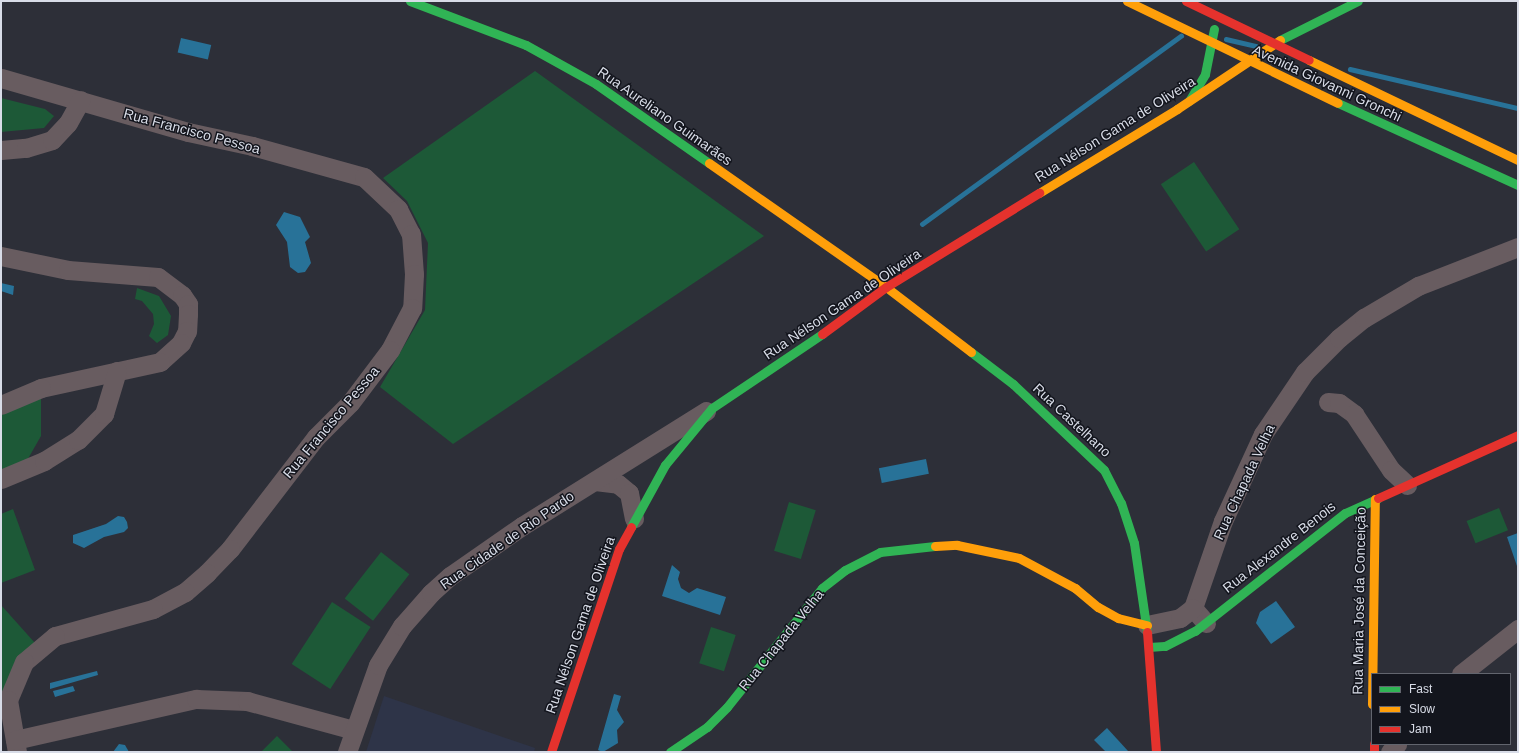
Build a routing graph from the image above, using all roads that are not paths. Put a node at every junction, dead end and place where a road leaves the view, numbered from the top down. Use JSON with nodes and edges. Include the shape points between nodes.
{"nodes":[{"id":1,"x":1127,"y":1,"type":"edge"},
{"id":2,"x":1186,"y":1,"type":"edge"},
{"id":3,"x":1358,"y":1,"type":"edge"},
{"id":4,"x":414,"y":2,"type":"edge"},
{"id":5,"x":1213,"y":14,"type":"junction"},
{"id":6,"x":1213,"y":43,"type":"junction"},
{"id":7,"x":1273,"y":44,"type":"junction"},
{"id":8,"x":1247,"y":61,"type":"junction"},
{"id":9,"x":1,"y":78,"type":"edge"},
{"id":10,"x":81,"y":100,"type":"junction"},
{"id":11,"x":1189,"y":101,"type":"junction"},
{"id":12,"x":1,"y":150,"type":"edge"},
{"id":13,"x":1518,"y":160,"type":"edge"},
{"id":14,"x":1518,"y":185,"type":"edge"},
{"id":15,"x":1518,"y":247,"type":"edge"},
{"id":16,"x":1,"y":256,"type":"edge"},
{"id":17,"x":886,"y":287,"type":"junction"},
{"id":18,"x":117,"y":371,"type":"junction"},
{"id":19,"x":1328,"y":402,"type":"dead end"},
{"id":20,"x":1,"y":405,"type":"edge"},
{"id":21,"x":712,"y":408,"type":"junction"},
{"id":22,"x":1518,"y":434,"type":"edge"},
{"id":23,"x":1,"y":479,"type":"edge"},
{"id":24,"x":595,"y":480,"type":"junction"},
{"id":25,"x":1407,"y":485,"type":"junction"},
{"id":26,"x":1375,"y":499,"type":"junction"},
{"id":27,"x":634,"y":519,"type":"junction"},
{"id":28,"x":1193,"y":608,"type":"junction"},
{"id":29,"x":1206,"y":622,"type":"junction"},
{"id":30,"x":1148,"y":625,"type":"junction"},
{"id":31,"x":1518,"y":629,"type":"edge"},
{"id":32,"x":1149,"y":647,"type":"junction"},
{"id":33,"x":1372,"y":673,"type":"edge"},
{"id":34,"x":1462,"y":673,"type":"edge"},
{"id":35,"x":354,"y":730,"type":"junction"},
{"id":36,"x":16,"y":746,"type":"edge"},
{"id":37,"x":347,"y":752,"type":"edge"},
{"id":38,"x":551,"y":752,"type":"edge"},
{"id":39,"x":670,"y":752,"type":"edge"},
{"id":40,"x":1156,"y":752,"type":"edge"}],
"edges":[{"from":1,"to":6,"type":"street","name":"Avenida Giovanni Gronchi"},
{"from":2,"to":5,"type":"street","name":"Avenida Giovanni Gronchi"},
{"from":3,"to":7,"type":"street","name":"Rua Nélson Gama de Oliveira"},
{"from":4,"to":17,"type":"street","name":"Rua Aureliano Guimarães","via":[[526,44],[596,84]]},
{"from":5,"to":6,"type":"street"},
{"from":5,"to":7,"type":"street","name":"Avenida Giovanni Gronchi"},
{"from":6,"to":8,"type":"street","name":"Avenida Giovanni Gronchi"},
{"from":6,"to":11,"type":"street","via":[[1205,74]]},
{"from":7,"to":8,"type":"street","name":"Rua Nélson Gama de Oliveira"},
{"from":7,"to":13,"type":"street","name":"Avenida Giovanni Gronchi"},
{"from":8,"to":11,"type":"street","name":"Rua Nélson Gama de Oliveira"},
{"from":8,"to":14,"type":"street","name":"Avenida Giovanni Gronchi"},
{"from":9,"to":10,"type":"street","name":"Rua Francisco Pessoa"},
{"from":10,"to":12,"type":"street","via":[[68,123],[52,140],[26,148]]},
{"from":10,"to":36,"type":"street","name":"Rua Francisco Pessoa","via":[[188,132],[252,146],[364,177],[398,209],[411,234],[414,274],[412,308],[390,350],[350,403],[316,437],[230,549],[207,573],[185,592],[153,609],[55,636],[24,662],[8,700]]},
{"from":11,"to":17,"type":"street","name":"Rua Nélson Gama de Oliveira"},
{"from":15,"to":28,"type":"street","name":"Rua Chapada Velha","via":[[1418,286],[1364,318],[1339,338],[1305,372],[1263,434],[1223,521]]},
{"from":16,"to":18,"type":"street","via":[[68,270],[156,276],[174,287],[188,304],[187,331],[181,343],[160,362]]},
{"from":17,"to":21,"type":"street","name":"Rua Nélson Gama de Oliveira","via":[[803,348]]},
{"from":17,"to":30,"type":"street","name":"Rua Castelhano","via":[[1013,384],[1104,470],[1121,503],[1134,543]]},
{"from":18,"to":20,"type":"street","via":[[41,388]]},
{"from":18,"to":23,"type":"street","via":[[104,414],[78,440],[44,461]]},
{"from":19,"to":25,"type":"street","via":[[1339,403],[1354,414],[1391,470]]},
{"from":21,"to":24,"type":"street","name":"Rua Cidade de Rio Pardo","via":[[612,467]]},
{"from":21,"to":27,"type":"street","name":"Rua Nélson Gama de Oliveira","via":[[665,466]]},
{"from":22,"to":25,"type":"street","name":"Rua Alexandre Benois"},
{"from":24,"to":27,"type":"street","via":[[618,484],[629,493]]},
{"from":24,"to":35,"type":"street","name":"Rua Cidade de Rio Pardo","via":[[516,530],[450,576],[431,593],[402,626],[378,665]]},
{"from":25,"to":26,"type":"street","name":"Rua Alexandre Benois"},
{"from":26,"to":29,"type":"street","name":"Rua Alexandre Benois","via":[[1333,520]]},
{"from":26,"to":33,"type":"street","name":"Rua Maria José da Conceição"},
{"from":27,"to":38,"type":"street","name":"Rua Nélson Gama de Oliveira","via":[[619,549]]},
{"from":28,"to":29,"type":"street"},
{"from":28,"to":30,"type":"street","name":"Rua Chapada Velha","via":[[1180,618]]},
{"from":29,"to":32,"type":"street","name":"Rua Alexandre Benois","via":[[1184,638],[1165,646]]},
{"from":30,"to":32,"type":"street","name":"Rua Castelhano"},
{"from":30,"to":39,"type":"street","name":"Rua Chapada Velha","via":[[1118,618],[1098,607],[1075,588],[1019,558],[957,545],[917,546],[880,552],[845,570],[822,588],[727,707],[706,727]]},
{"from":31,"to":34,"type":"street"},
{"from":32,"to":40,"type":"street","name":"Rua Castelhano"},
{"from":35,"to":36,"type":"street","via":[[247,701],[196,699]]},
{"from":35,"to":37,"type":"street","name":"Rua Cidade de Rio Pardo"}]}
